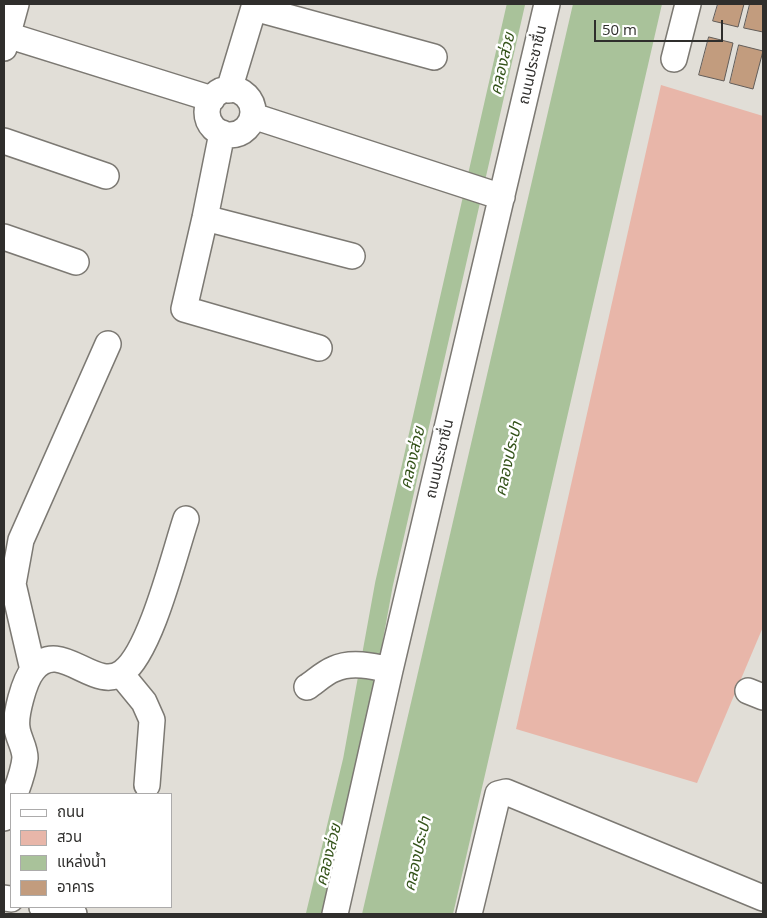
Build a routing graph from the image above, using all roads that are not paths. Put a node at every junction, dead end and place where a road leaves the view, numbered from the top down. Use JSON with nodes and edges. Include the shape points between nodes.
{"nodes":[{"id":1,"x":16,"y":4,"type":"edge"},
{"id":2,"x":547,"y":4,"type":"edge"},
{"id":3,"x":688,"y":4,"type":"edge"},
{"id":4,"x":254,"y":6,"type":"edge"},
{"id":5,"x":5,"y":39,"type":"edge"},
{"id":6,"x":434,"y":57,"type":"dead end"},
{"id":7,"x":674,"y":60,"type":"dead end"},
{"id":8,"x":220,"y":94,"type":"junction"},
{"id":9,"x":253,"y":116,"type":"junction"},
{"id":10,"x":222,"y":133,"type":"junction"},
{"id":11,"x":4,"y":141,"type":"edge"},
{"id":12,"x":106,"y":176,"type":"dead end"},
{"id":13,"x":482,"y":191,"type":"junction"},
{"id":14,"x":205,"y":218,"type":"junction"},
{"id":15,"x":4,"y":236,"type":"edge"},
{"id":16,"x":352,"y":256,"type":"dead end"},
{"id":17,"x":76,"y":262,"type":"dead end"},
{"id":18,"x":108,"y":344,"type":"dead end"},
{"id":19,"x":319,"y":348,"type":"dead end"},
{"id":20,"x":186,"y":518,"type":"dead end"},
{"id":21,"x":377,"y":667,"type":"junction"},
{"id":22,"x":33,"y":670,"type":"junction"},
{"id":23,"x":122,"y":674,"type":"junction"},
{"id":24,"x":307,"y":686,"type":"dead end"},
{"id":25,"x":147,"y":785,"type":"dead end"},
{"id":26,"x":15,"y":793,"type":"edge"},
{"id":27,"x":10,"y":806,"type":"edge"},
{"id":28,"x":4,"y":818,"type":"edge"},
{"id":29,"x":763,"y":898,"type":"edge"},
{"id":30,"x":47,"y":908,"type":"edge"},
{"id":31,"x":74,"y":914,"type":"edge"},
{"id":32,"x":335,"y":914,"type":"edge"},
{"id":33,"x":469,"y":914,"type":"edge"}],
"edges":[{"from":1,"to":5,"type":"street"},
{"from":2,"to":13,"type":"street","name":"ถนนประชาชื่น"},
{"from":3,"to":7,"type":"street"},
{"from":4,"to":6,"type":"street"},
{"from":4,"to":8,"type":"street"},
{"from":5,"to":8,"type":"street"},
{"from":8,"to":9,"type":"street","via":[[236,90],[247,97]]},
{"from":8,"to":10,"type":"street","via":[[208,112],[211,125]]},
{"from":9,"to":10,"type":"street","via":[[242,132]]},
{"from":9,"to":13,"type":"street"},
{"from":10,"to":14,"type":"street"},
{"from":11,"to":12,"type":"street"},
{"from":13,"to":21,"type":"street","name":"ถนนประชาชื่น"},
{"from":14,"to":16,"type":"street"},
{"from":14,"to":19,"type":"street","via":[[184,309]]},
{"from":15,"to":17,"type":"street"},
{"from":18,"to":22,"type":"street","via":[[22,540],[16,562],[13,584]]},
{"from":20,"to":23,"type":"street","via":[[152,623],[139,654]]},
{"from":21,"to":24,"type":"street","via":[[335,668]]},
{"from":21,"to":32,"type":"street","name":"ถนนประชาชื่น"},
{"from":22,"to":23,"type":"street","via":[[52,658],[109,678]]},
{"from":22,"to":26,"type":"street","via":[[24,685],[17,728],[25,756]]},
{"from":23,"to":25,"type":"street","via":[[144,702],[152,720]]},
{"from":27,"to":28,"type":"street"},
{"from":29,"to":33,"type":"street","via":[[506,792],[498,794]]},
{"from":30,"to":31,"type":"street"}]}
